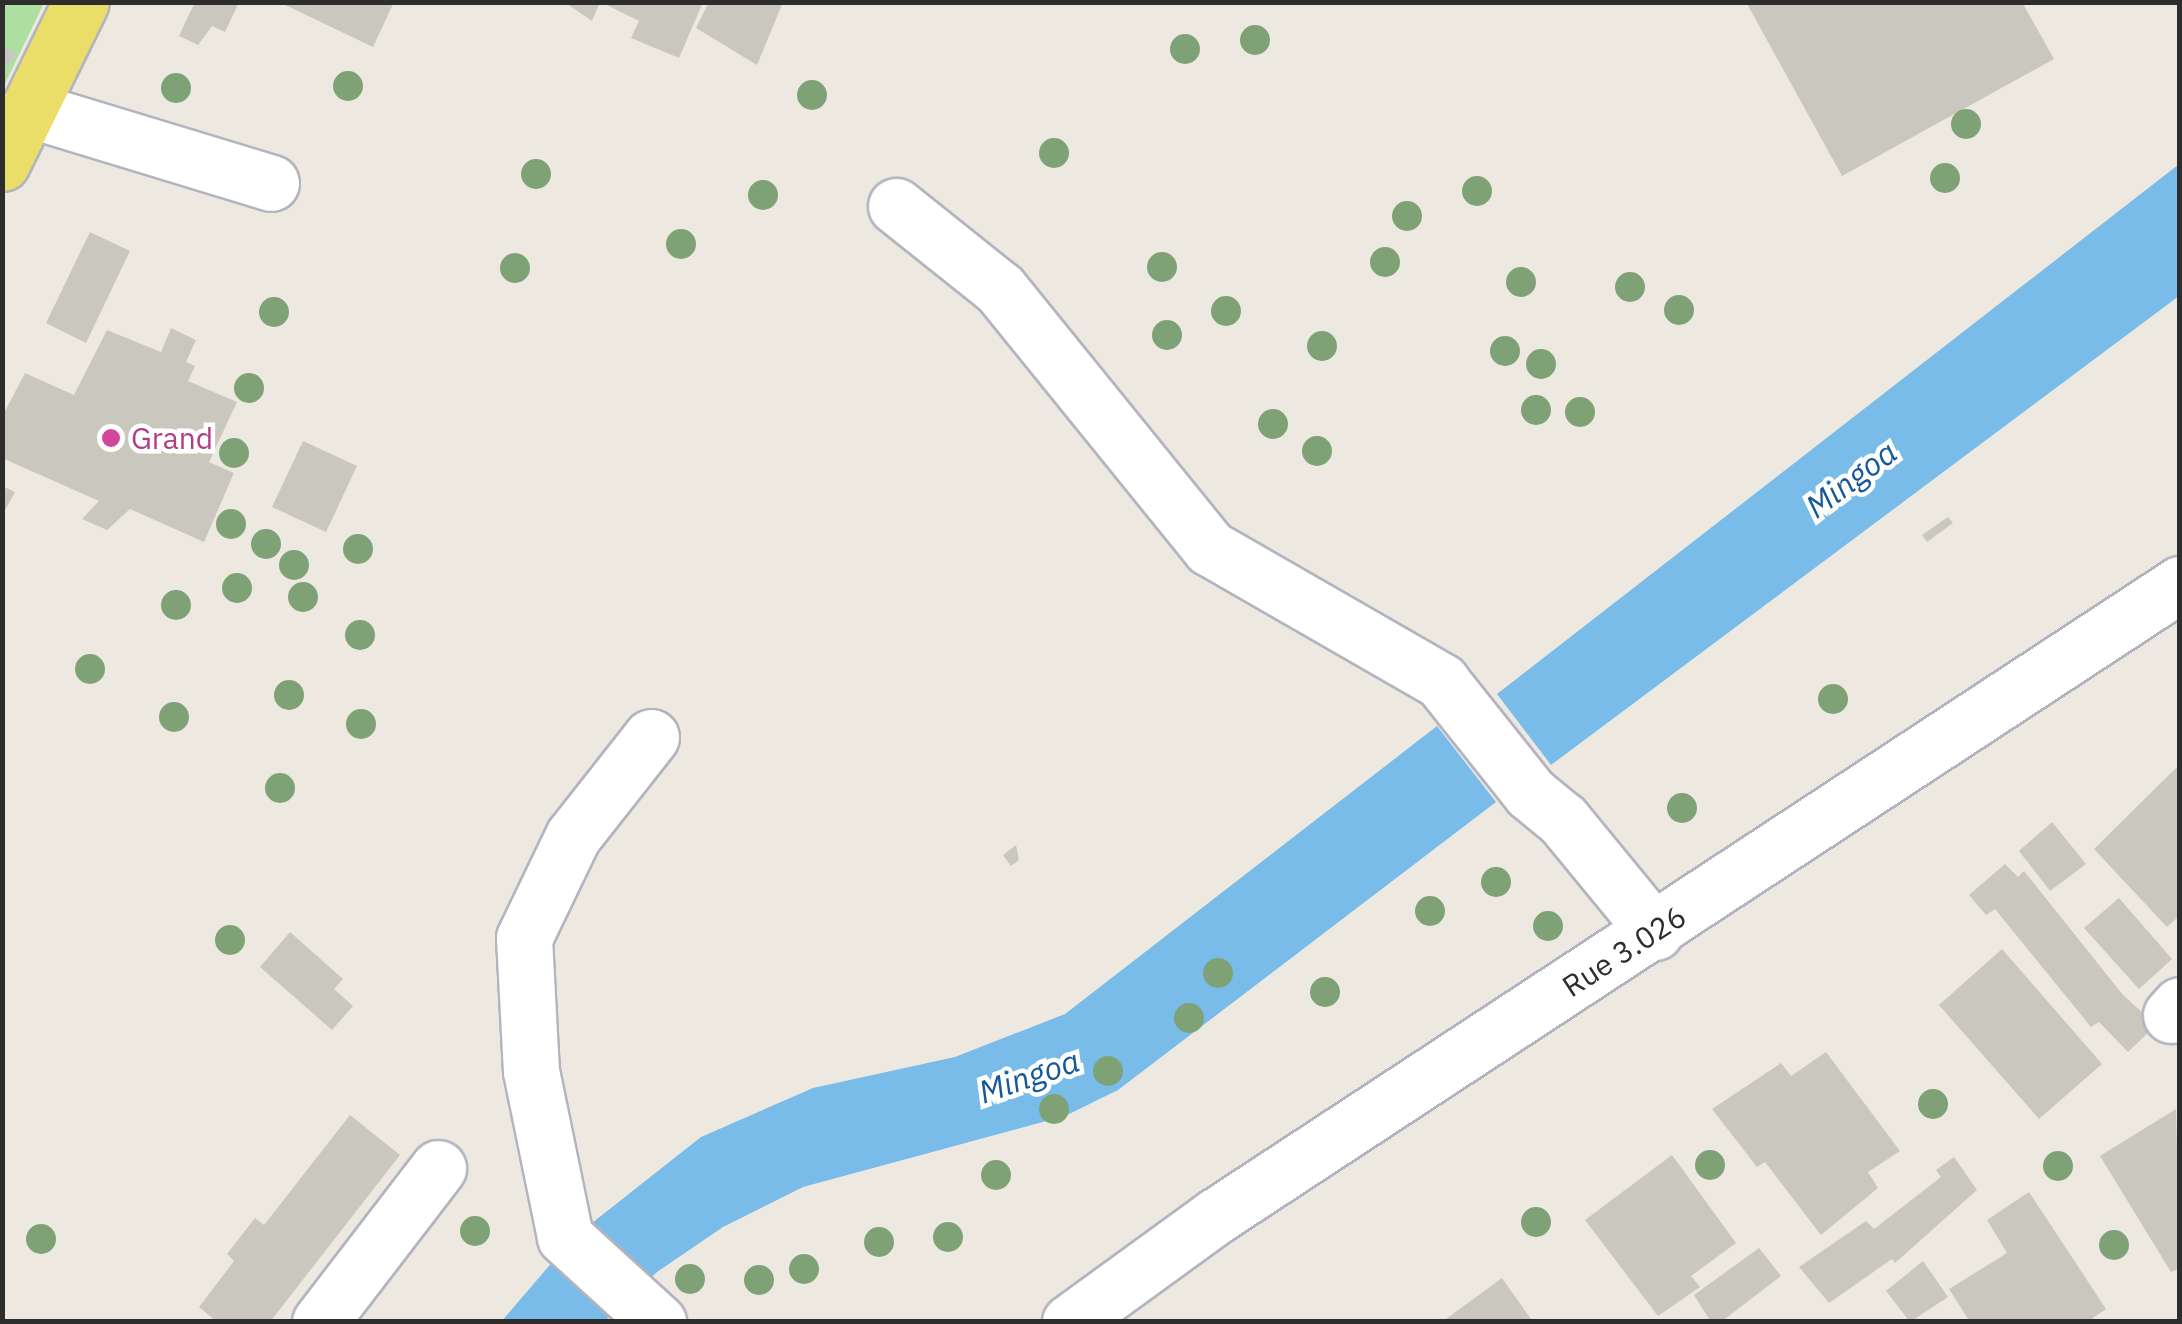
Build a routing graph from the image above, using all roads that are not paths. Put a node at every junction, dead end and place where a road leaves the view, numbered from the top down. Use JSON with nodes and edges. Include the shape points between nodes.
{"nodes":[{"id":1,"x":81,"y":2,"type":"edge"},
{"id":2,"x":28,"y":110,"type":"junction"},
{"id":3,"x":2,"y":163,"type":"edge"},
{"id":4,"x":270,"y":183,"type":"dead end"},
{"id":5,"x":896,"y":206,"type":"dead end"},
{"id":6,"x":2180,"y":584,"type":"edge"},
{"id":7,"x":651,"y":737,"type":"dead end"},
{"id":8,"x":1655,"y":932,"type":"junction"},
{"id":9,"x":438,"y":1168,"type":"dead end"},
{"id":10,"x":642,"y":1309,"type":"edge"},
{"id":11,"x":320,"y":1322,"type":"edge"},
{"id":12,"x":1070,"y":1322,"type":"edge"}],
"edges":[{"from":1,"to":2,"type":"main road"},
{"from":2,"to":3,"type":"main road"},
{"from":2,"to":4,"type":"street"},
{"from":5,"to":8,"type":"street","via":[[1000,289],[1210,548],[1441,680],[1530,793],[1563,820]]},
{"from":6,"to":8,"type":"street","name":"Rue 3.026"},
{"from":7,"to":10,"type":"street","via":[[573,836],[524,938],[531,1070],[565,1237]]},
{"from":8,"to":12,"type":"street","name":"Rue 3.026","via":[[1216,1216]]},
{"from":9,"to":11,"type":"street"}]}
